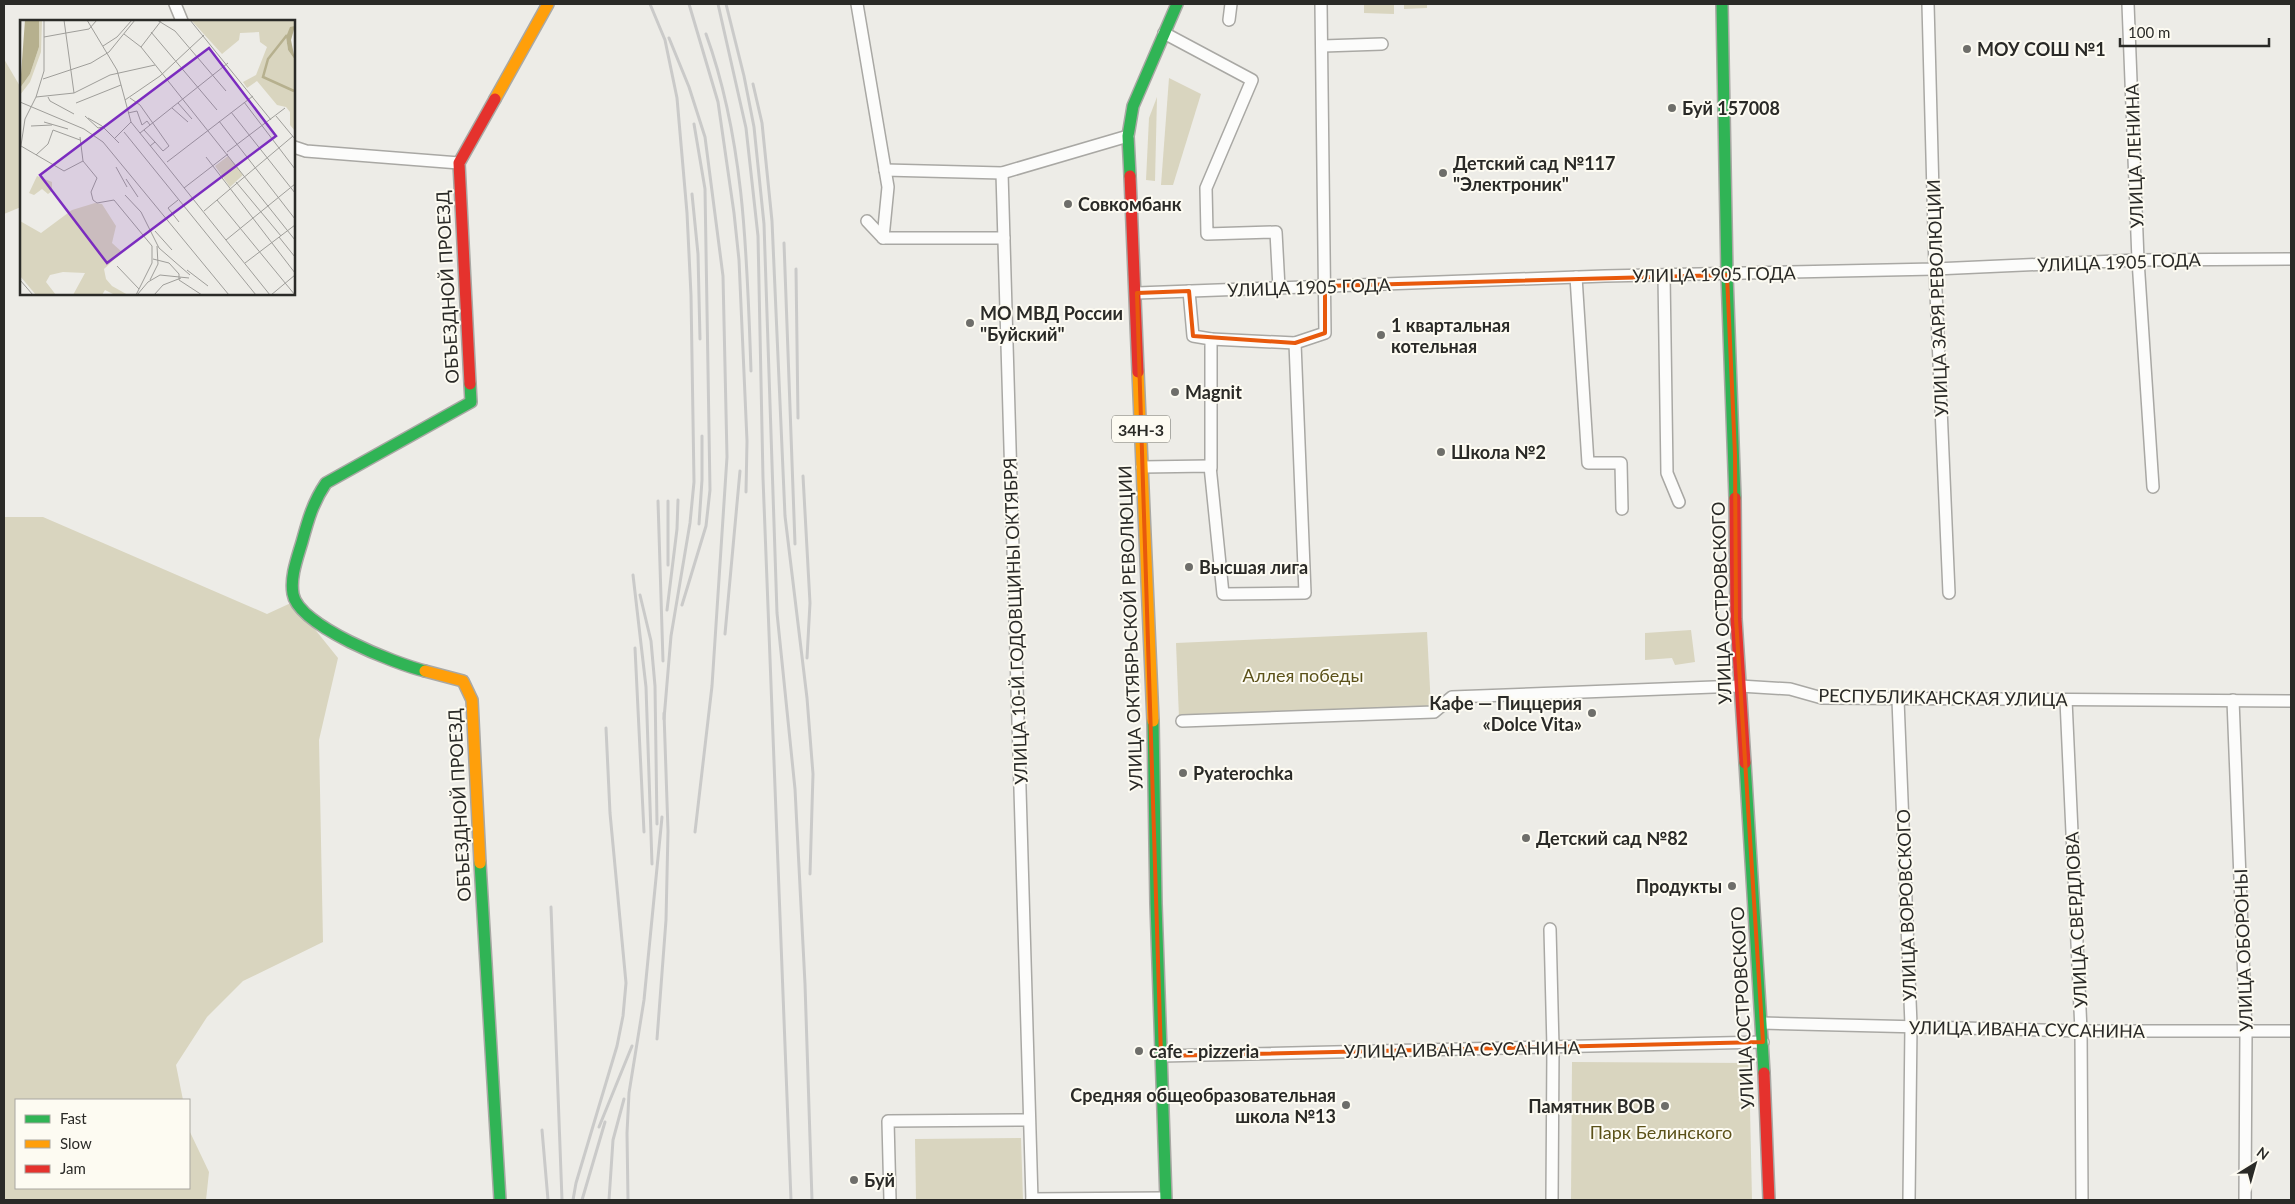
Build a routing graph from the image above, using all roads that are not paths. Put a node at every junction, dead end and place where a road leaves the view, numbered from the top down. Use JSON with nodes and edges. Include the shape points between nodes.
{"nodes":[{"id":1,"x":175,"y":4,"type":"edge"},
{"id":2,"x":548,"y":4,"type":"edge"},
{"id":3,"x":857,"y":4,"type":"edge"},
{"id":4,"x":1176,"y":4,"type":"edge"},
{"id":5,"x":1231,"y":4,"type":"edge"},
{"id":6,"x":1321,"y":4,"type":"edge"},
{"id":7,"x":1722,"y":4,"type":"edge"},
{"id":8,"x":1928,"y":4,"type":"edge"},
{"id":9,"x":2128,"y":4,"type":"edge"},
{"id":10,"x":182,"y":20,"type":"edge"},
{"id":11,"x":1229,"y":20,"type":"dead end"},
{"id":12,"x":1164,"y":33,"type":"junction"},
{"id":13,"x":1382,"y":44,"type":"dead end"},
{"id":14,"x":1323,"y":46,"type":"junction"},
{"id":15,"x":1128,"y":136,"type":"junction"},
{"id":16,"x":295,"y":147,"type":"edge"},
{"id":17,"x":459,"y":163,"type":"junction"},
{"id":18,"x":885,"y":170,"type":"junction"},
{"id":19,"x":1002,"y":173,"type":"junction"},
{"id":20,"x":867,"y":221,"type":"dead end"},
{"id":21,"x":883,"y":238,"type":"junction"},
{"id":22,"x":1004,"y":238,"type":"junction"},
{"id":23,"x":2291,"y":258,"type":"edge"},
{"id":24,"x":2138,"y":260,"type":"junction"},
{"id":25,"x":1935,"y":269,"type":"junction"},
{"id":26,"x":1727,"y":274,"type":"junction"},
{"id":27,"x":1664,"y":275,"type":"junction"},
{"id":28,"x":1576,"y":277,"type":"junction"},
{"id":29,"x":1325,"y":286,"type":"junction"},
{"id":30,"x":1279,"y":288,"type":"junction"},
{"id":31,"x":1189,"y":291,"type":"junction"},
{"id":32,"x":1136,"y":293,"type":"junction"},
{"id":33,"x":1211,"y":339,"type":"junction"},
{"id":34,"x":1295,"y":343,"type":"junction"},
{"id":35,"x":1142,"y":467,"type":"junction"},
{"id":36,"x":1211,"y":468,"type":"junction"},
{"id":37,"x":2153,"y":487,"type":"dead end"},
{"id":38,"x":1680,"y":502,"type":"dead end"},
{"id":39,"x":1622,"y":509,"type":"dead end"},
{"id":40,"x":1949,"y":593,"type":"dead end"},
{"id":41,"x":1740,"y":686,"type":"junction"},
{"id":42,"x":1898,"y":700,"type":"junction"},
{"id":43,"x":2066,"y":700,"type":"junction"},
{"id":44,"x":2234,"y":700,"type":"junction"},
{"id":45,"x":2291,"y":701,"type":"edge"},
{"id":46,"x":1182,"y":721,"type":"dead end"},
{"id":47,"x":1550,"y":929,"type":"dead end"},
{"id":48,"x":1762,"y":1023,"type":"junction"},
{"id":49,"x":1910,"y":1026,"type":"junction"},
{"id":50,"x":2291,"y":1031,"type":"edge"},
{"id":51,"x":2081,"y":1032,"type":"junction"},
{"id":52,"x":2246,"y":1032,"type":"junction"},
{"id":53,"x":1763,"y":1042,"type":"junction"},
{"id":54,"x":1553,"y":1047,"type":"junction"},
{"id":55,"x":1161,"y":1056,"type":"junction"},
{"id":56,"x":1029,"y":1120,"type":"junction"},
{"id":57,"x":1166,"y":1199,"type":"edge"},
{"id":58,"x":500,"y":1200,"type":"edge"},
{"id":59,"x":890,"y":1200,"type":"edge"},
{"id":60,"x":1032,"y":1200,"type":"edge"},
{"id":61,"x":1552,"y":1200,"type":"edge"},
{"id":62,"x":1769,"y":1200,"type":"edge"},
{"id":63,"x":1909,"y":1200,"type":"edge"},
{"id":64,"x":2082,"y":1200,"type":"edge"},
{"id":65,"x":2244,"y":1200,"type":"edge"}],
"edges":[{"from":1,"to":10,"type":"street"},
{"from":2,"to":17,"type":"street"},
{"from":3,"to":18,"type":"street"},
{"from":4,"to":12,"type":"street","name":"УЛИЦА ОКТЯБРЬСКОЙ РЕВОЛЮЦИИ","number":"34Н-3"},
{"from":5,"to":11,"type":"street"},
{"from":6,"to":14,"type":"street"},
{"from":7,"to":26,"type":"street","name":"УЛИЦА ОСТРОВСКОГО"},
{"from":8,"to":25,"type":"street","name":"УЛИЦА ЗАРЯ РЕВОЛЮЦИИ"},
{"from":9,"to":24,"type":"street","name":"УЛИЦА ЛЕНИНА"},
{"from":12,"to":15,"type":"street","name":"УЛИЦА ОКТЯБРЬСКОЙ РЕВОЛЮЦИИ","number":"34Н-3","via":[[1133,106]]},
{"from":12,"to":30,"type":"street","via":[[1252,80],[1206,188],[1207,234],[1276,232]]},
{"from":13,"to":14,"type":"street"},
{"from":14,"to":29,"type":"street"},
{"from":15,"to":19,"type":"street"},
{"from":15,"to":32,"type":"street","name":"УЛИЦА ОКТЯБРЬСКОЙ РЕВОЛЮЦИИ","number":"34Н-3"},
{"from":16,"to":17,"type":"street","via":[[306,151]]},
{"from":17,"to":58,"type":"street","name":"ОБЪЕЗДНОЙ ПРОЕЗД","via":[[471,402],[326,483],[314,500],[301,542],[294,568],[294,596],[307,615],[352,644],[409,667],[463,682],[472,700]]},
{"from":18,"to":19,"type":"street"},
{"from":18,"to":21,"type":"street","via":[[888,187]]},
{"from":19,"to":22,"type":"street","name":"УЛИЦА 10-Й ГОДОВЩИНЫ ОКТЯБРЯ"},
{"from":20,"to":21,"type":"street"},
{"from":21,"to":22,"type":"street"},
{"from":22,"to":56,"type":"street","name":"УЛИЦА 10-Й ГОДОВЩИНЫ ОКТЯБРЯ"},
{"from":23,"to":24,"type":"street","name":"УЛИЦА 1905 ГОДА"},
{"from":24,"to":25,"type":"street","name":"УЛИЦА 1905 ГОДА"},
{"from":24,"to":37,"type":"street","name":"УЛИЦА ЛЕНИНА"},
{"from":25,"to":26,"type":"street","name":"УЛИЦА 1905 ГОДА"},
{"from":25,"to":40,"type":"street","name":"УЛИЦА ЗАРЯ РЕВОЛЮЦИИ"},
{"from":26,"to":27,"type":"street","name":"УЛИЦА 1905 ГОДА"},
{"from":26,"to":41,"type":"street","name":"УЛИЦА ОСТРОВСКОГО"},
{"from":27,"to":28,"type":"street","name":"УЛИЦА 1905 ГОДА"},
{"from":27,"to":38,"type":"street","via":[[1667,473]]},
{"from":28,"to":29,"type":"street","name":"УЛИЦА 1905 ГОДА"},
{"from":28,"to":39,"type":"street","via":[[1588,463],[1621,463]]},
{"from":29,"to":30,"type":"street","name":"УЛИЦА 1905 ГОДА"},
{"from":29,"to":34,"type":"street","via":[[1325,333]]},
{"from":30,"to":31,"type":"street","name":"УЛИЦА 1905 ГОДА"},
{"from":31,"to":32,"type":"street","name":"УЛИЦА 1905 ГОДА"},
{"from":31,"to":33,"type":"street","via":[[1193,336]]},
{"from":32,"to":35,"type":"street","name":"УЛИЦА ОКТЯБРЬСКОЙ РЕВОЛЮЦИИ","number":"34Н-3"},
{"from":33,"to":34,"type":"street"},
{"from":33,"to":36,"type":"street"},
{"from":34,"to":36,"type":"street","via":[[1305,593],[1223,594]]},
{"from":35,"to":36,"type":"street"},
{"from":35,"to":55,"type":"street","name":"УЛИЦА ОКТЯБРЬСКОЙ РЕВОЛЮЦИИ","number":"34Н-3"},
{"from":41,"to":42,"type":"street","name":"РЕСПУБЛИКАНСКАЯ УЛИЦА","via":[[1790,689],[1822,698]]},
{"from":41,"to":46,"type":"street","name":"РЕСПУБЛИКАНСКАЯ УЛИЦА","via":[[1452,697],[1434,712]]},
{"from":41,"to":48,"type":"street","name":"УЛИЦА ОСТРОВСКОГО"},
{"from":42,"to":43,"type":"street","name":"РЕСПУБЛИКАНСКАЯ УЛИЦА"},
{"from":42,"to":49,"type":"street","name":"УЛИЦА ВОРОВСКОГО"},
{"from":43,"to":44,"type":"street","name":"РЕСПУБЛИКАНСКАЯ УЛИЦА"},
{"from":43,"to":51,"type":"street","name":"УЛИЦА СВЕРДЛОВА"},
{"from":44,"to":45,"type":"street","name":"РЕСПУБЛИКАНСКАЯ УЛИЦА"},
{"from":44,"to":52,"type":"street","name":"УЛИЦА ОБОРОНЫ"},
{"from":47,"to":54,"type":"street"},
{"from":48,"to":49,"type":"street","name":"УЛИЦА ИВАНА СУСАНИНА"},
{"from":48,"to":53,"type":"street","name":"УЛИЦА ОСТРОВСКОГО"},
{"from":49,"to":51,"type":"street","name":"УЛИЦА ИВАНА СУСАНИНА"},
{"from":49,"to":63,"type":"street","name":"УЛИЦА ВОРОВСКОГО"},
{"from":50,"to":52,"type":"street","name":"УЛИЦА ИВАНА СУСАНИНА"},
{"from":51,"to":52,"type":"street","name":"УЛИЦА ИВАНА СУСАНИНА"},
{"from":51,"to":64,"type":"street","name":"УЛИЦА СВЕРДЛОВА"},
{"from":52,"to":65,"type":"street","name":"УЛИЦА ОБОРОНЫ"},
{"from":53,"to":54,"type":"street","name":"УЛИЦА ИВАНА СУСАНИНА"},
{"from":53,"to":62,"type":"street","name":"УЛИЦА ОСТРОВСКОГО"},
{"from":54,"to":55,"type":"street","name":"УЛИЦА ИВАНА СУСАНИНА"},
{"from":54,"to":61,"type":"street"},
{"from":55,"to":57,"type":"street","name":"УЛИЦА ОКТЯБРЬСКОЙ РЕВОЛЮЦИИ","number":"34Н-3"},
{"from":56,"to":59,"type":"street","via":[[888,1121]]},
{"from":56,"to":60,"type":"street","name":"УЛИЦА 10-Й ГОДОВЩИНЫ ОКТЯБРЯ"},
{"from":57,"to":60,"type":"street"}]}
